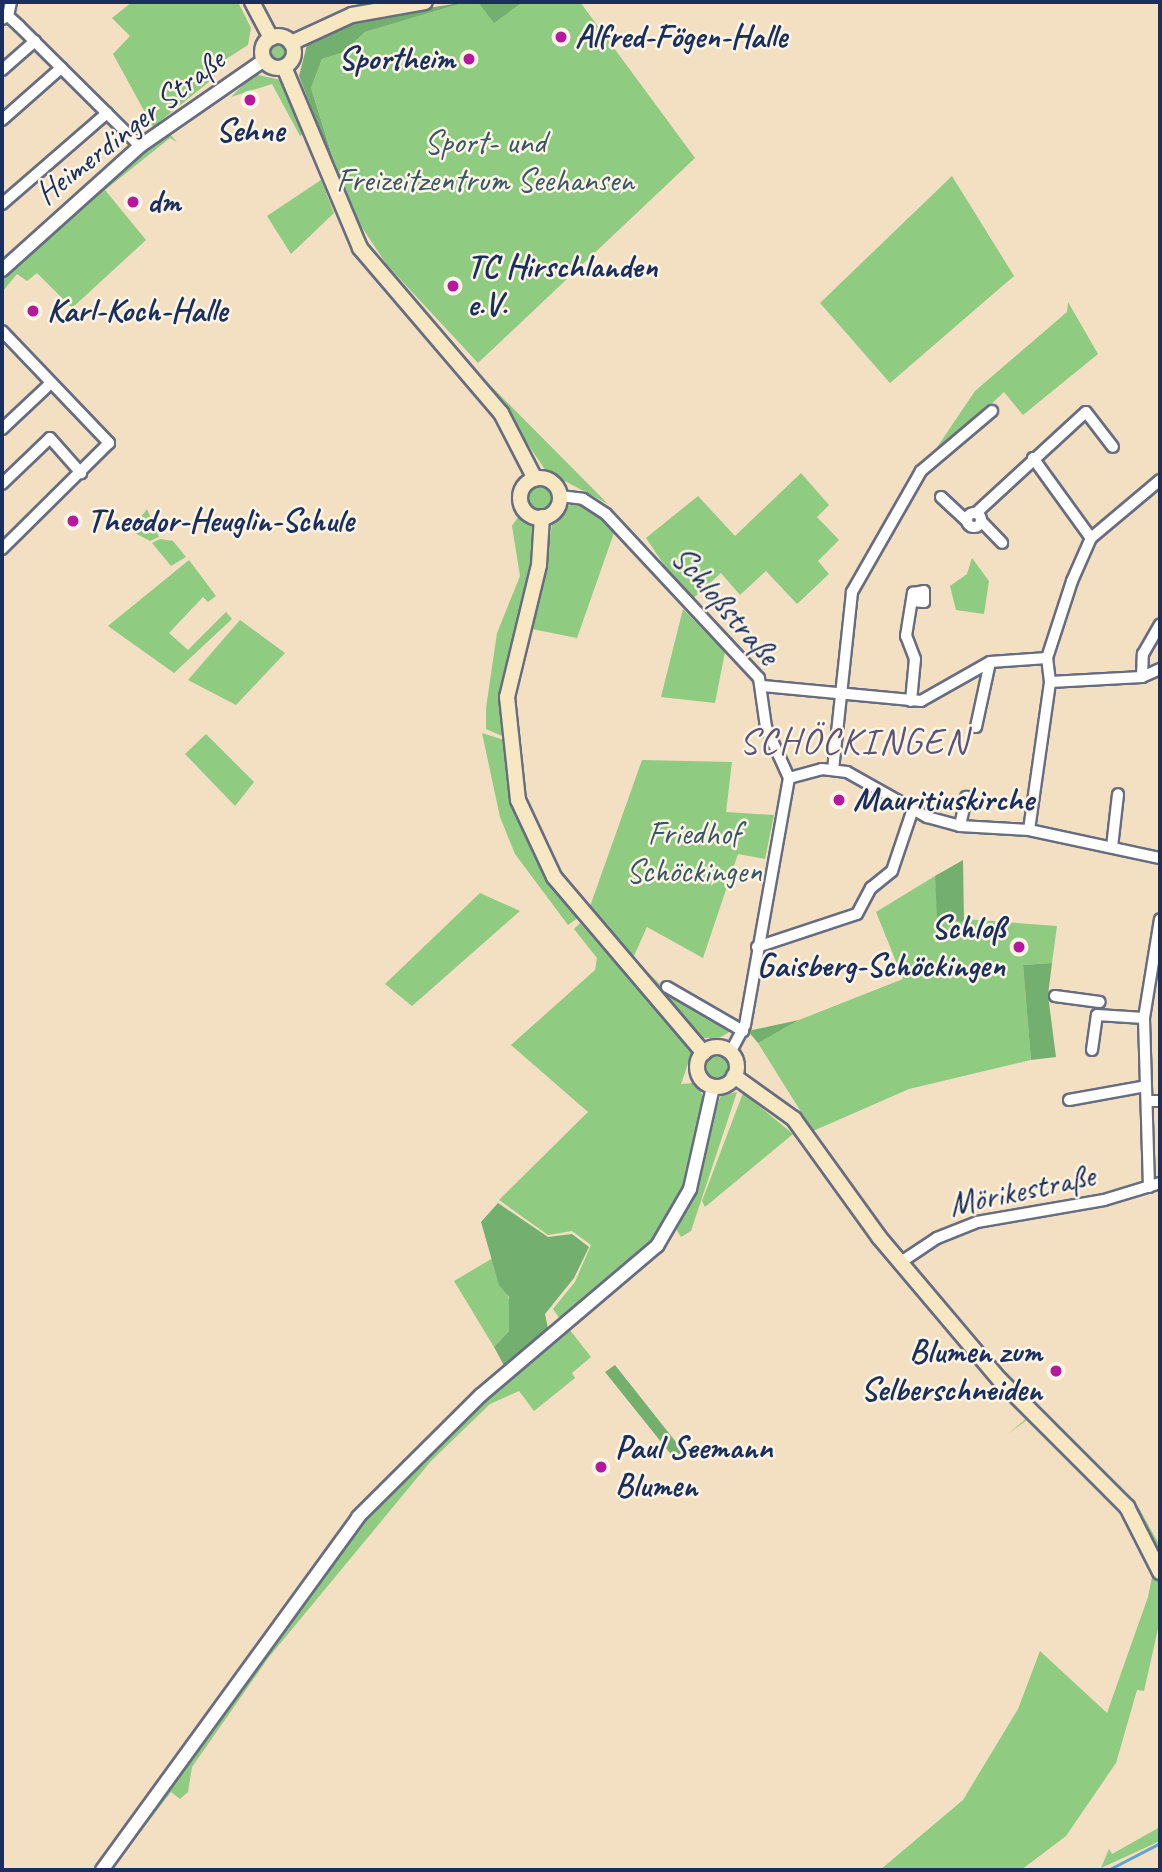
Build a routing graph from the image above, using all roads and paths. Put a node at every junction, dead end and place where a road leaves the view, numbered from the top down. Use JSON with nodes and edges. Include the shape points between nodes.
{"nodes":[{"id":1,"x":11,"y":2,"type":"edge"},
{"id":2,"x":252,"y":2,"type":"edge"},
{"id":3,"x":425,"y":2,"type":"edge"},
{"id":4,"x":5,"y":18,"type":"edge"},
{"id":5,"x":271,"y":37,"type":"junction"},
{"id":6,"x":35,"y":41,"type":"junction"},
{"id":7,"x":291,"y":43,"type":"junction"},
{"id":8,"x":264,"y":60,"type":"junction"},
{"id":9,"x":284,"y":66,"type":"junction"},
{"id":10,"x":61,"y":68,"type":"junction"},
{"id":11,"x":2,"y":70,"type":"edge"},
{"id":12,"x":107,"y":113,"type":"junction"},
{"id":13,"x":2,"y":120,"type":"edge"},
{"id":14,"x":140,"y":146,"type":"junction"},
{"id":15,"x":2,"y":204,"type":"edge"},
{"id":16,"x":2,"y":270,"type":"edge"},
{"id":17,"x":4,"y":339,"type":"edge"},
{"id":18,"x":51,"y":383,"type":"junction"},
{"id":19,"x":992,"y":411,"type":"dead end"},
{"id":20,"x":2,"y":429,"type":"edge"},
{"id":21,"x":1113,"y":447,"type":"dead end"},
{"id":22,"x":1033,"y":458,"type":"junction"},
{"id":23,"x":80,"y":473,"type":"junction"},
{"id":24,"x":535,"y":479,"type":"junction"},
{"id":25,"x":1160,"y":480,"type":"edge"},
{"id":26,"x":2,"y":484,"type":"edge"},
{"id":27,"x":560,"y":496,"type":"junction"},
{"id":28,"x":941,"y":497,"type":"dead end"},
{"id":29,"x":542,"y":517,"type":"junction"},
{"id":30,"x":979,"y":517,"type":"junction"},
{"id":31,"x":1091,"y":538,"type":"junction"},
{"id":32,"x":1002,"y":543,"type":"dead end"},
{"id":33,"x":2,"y":548,"type":"edge"},
{"id":34,"x":912,"y":601,"type":"dead end"},
{"id":35,"x":1160,"y":624,"type":"edge"},
{"id":36,"x":1047,"y":658,"type":"junction"},
{"id":37,"x":990,"y":662,"type":"junction"},
{"id":38,"x":1160,"y":669,"type":"edge"},
{"id":39,"x":1142,"y":677,"type":"junction"},
{"id":40,"x":1050,"y":682,"type":"junction"},
{"id":41,"x":763,"y":686,"type":"junction"},
{"id":42,"x":840,"y":693,"type":"junction"},
{"id":43,"x":911,"y":701,"type":"junction"},
{"id":44,"x":976,"y":727,"type":"dead end"},
{"id":45,"x":833,"y":769,"type":"junction"},
{"id":46,"x":789,"y":778,"type":"junction"},
{"id":47,"x":1118,"y":794,"type":"dead end"},
{"id":48,"x":966,"y":797,"type":"dead end"},
{"id":49,"x":913,"y":809,"type":"junction"},
{"id":50,"x":960,"y":826,"type":"junction"},
{"id":51,"x":1029,"y":830,"type":"junction"},
{"id":52,"x":1112,"y":847,"type":"junction"},
{"id":53,"x":1160,"y":858,"type":"edge"},
{"id":54,"x":1160,"y":919,"type":"edge"},
{"id":55,"x":1158,"y":938,"type":"edge"},
{"id":56,"x":757,"y":947,"type":"junction"},
{"id":57,"x":667,"y":987,"type":"dead end"},
{"id":58,"x":1055,"y":996,"type":"dead end"},
{"id":59,"x":1097,"y":1015,"type":"junction"},
{"id":60,"x":1144,"y":1018,"type":"junction"},
{"id":61,"x":743,"y":1031,"type":"junction"},
{"id":62,"x":1092,"y":1050,"type":"dead end"},
{"id":63,"x":704,"y":1053,"type":"junction"},
{"id":64,"x":730,"y":1053,"type":"junction"},
{"id":65,"x":734,"y":1076,"type":"junction"},
{"id":66,"x":1146,"y":1086,"type":"junction"},
{"id":67,"x":713,"y":1087,"type":"junction"},
{"id":68,"x":1069,"y":1100,"type":"dead end"},
{"id":69,"x":1147,"y":1101,"type":"junction"},
{"id":70,"x":1160,"y":1101,"type":"edge"},
{"id":71,"x":1160,"y":1183,"type":"edge"},
{"id":72,"x":1149,"y":1187,"type":"junction"},
{"id":73,"x":901,"y":1262,"type":"junction"},
{"id":74,"x":1160,"y":1572,"type":"edge"},
{"id":75,"x":102,"y":1870,"type":"edge"}],
"edges":[{"from":1,"to":4,"type":"street"},
{"from":2,"to":5,"type":"main road"},
{"from":3,"to":7,"type":"main road","via":[[352,15]]},
{"from":4,"to":6,"type":"street"},
{"from":5,"to":7,"type":"main road"},
{"from":5,"to":8,"type":"main road","via":[[262,47]]},
{"from":6,"to":10,"type":"street"},
{"from":6,"to":11,"type":"street"},
{"from":7,"to":9,"type":"main road","via":[[293,54]]},
{"from":8,"to":9,"type":"main road"},
{"from":8,"to":14,"type":"street","name":"Heimerdinger Straße"},
{"from":9,"to":24,"type":"main road","via":[[358,246],[501,413]]},
{"from":10,"to":12,"type":"street"},
{"from":10,"to":13,"type":"street"},
{"from":12,"to":14,"type":"street"},
{"from":12,"to":15,"type":"street"},
{"from":14,"to":16,"type":"street","name":"Heimerdinger Straße"},
{"from":17,"to":18,"type":"street"},
{"from":18,"to":20,"type":"street"},
{"from":18,"to":23,"type":"street","via":[[109,443]]},
{"from":19,"to":42,"type":"street","via":[[921,471],[867,562],[852,592]]},
{"from":21,"to":22,"type":"street","via":[[1086,412]]},
{"from":22,"to":30,"type":"street"},
{"from":22,"to":31,"type":"street"},
{"from":23,"to":26,"type":"street","via":[[50,438]]},
{"from":23,"to":33,"type":"street"},
{"from":24,"to":27,"type":"main road","via":[[552,482]]},
{"from":24,"to":29,"type":"main road","via":[[522,489],[521,501],[528,513]]},
{"from":25,"to":31,"type":"street"},
{"from":27,"to":29,"type":"main road","via":[[555,510]]},
{"from":27,"to":41,"type":"street","name":"Schloßstraße","via":[[583,499],[606,514]]},
{"from":28,"to":30,"type":"street","via":[[967,521]]},
{"from":29,"to":63,"type":"main road","via":[[538,565],[507,697],[518,800],[554,877]]},
{"from":30,"to":32,"type":"street"},
{"from":31,"to":36,"type":"street"},
{"from":34,"to":43,"type":"street","via":[[906,636],[915,659]]},
{"from":35,"to":39,"type":"street","via":[[1143,654]]},
{"from":36,"to":37,"type":"street"},
{"from":36,"to":40,"type":"street"},
{"from":37,"to":43,"type":"street","via":[[937,695]]},
{"from":37,"to":44,"type":"street"},
{"from":38,"to":39,"type":"street"},
{"from":39,"to":40,"type":"street"},
{"from":40,"to":51,"type":"street"},
{"from":41,"to":42,"type":"street"},
{"from":41,"to":46,"type":"street","name":"Schloßstraße","via":[[766,727]]},
{"from":42,"to":43,"type":"street"},
{"from":42,"to":45,"type":"street"},
{"from":45,"to":46,"type":"street"},
{"from":45,"to":49,"type":"street"},
{"from":46,"to":56,"type":"street"},
{"from":47,"to":52,"type":"street"},
{"from":48,"to":50,"type":"street"},
{"from":49,"to":50,"type":"street"},
{"from":49,"to":56,"type":"street","via":[[892,871],[871,888],[857,914]]},
{"from":50,"to":51,"type":"street"},
{"from":51,"to":52,"type":"street"},
{"from":52,"to":53,"type":"street"},
{"from":54,"to":55,"type":"street"},
{"from":55,"to":60,"type":"street"},
{"from":56,"to":61,"type":"street"},
{"from":57,"to":61,"type":"street"},
{"from":58,"to":59,"type":"street","via":[[1101,1000]]},
{"from":59,"to":60,"type":"street"},
{"from":59,"to":62,"type":"street"},
{"from":60,"to":66,"type":"street"},
{"from":61,"to":64,"type":"street"},
{"from":63,"to":64,"type":"main road","via":[[717,1048]]},
{"from":63,"to":67,"type":"main road","via":[[698,1073]]},
{"from":64,"to":65,"type":"main road"},
{"from":65,"to":67,"type":"main road"},
{"from":65,"to":73,"type":"main road","via":[[794,1119]]},
{"from":66,"to":68,"type":"street"},
{"from":66,"to":69,"type":"street"},
{"from":67,"to":75,"type":"street","via":[[690,1189],[657,1246],[481,1395],[358,1517]]},
{"from":69,"to":70,"type":"street"},
{"from":69,"to":72,"type":"street"},
{"from":71,"to":72,"type":"street","name":"Mörikestraße"},
{"from":72,"to":73,"type":"street","name":"Mörikestraße","via":[[969,1224]]},
{"from":73,"to":74,"type":"main road","via":[[1000,1380],[1127,1507]]}]}
